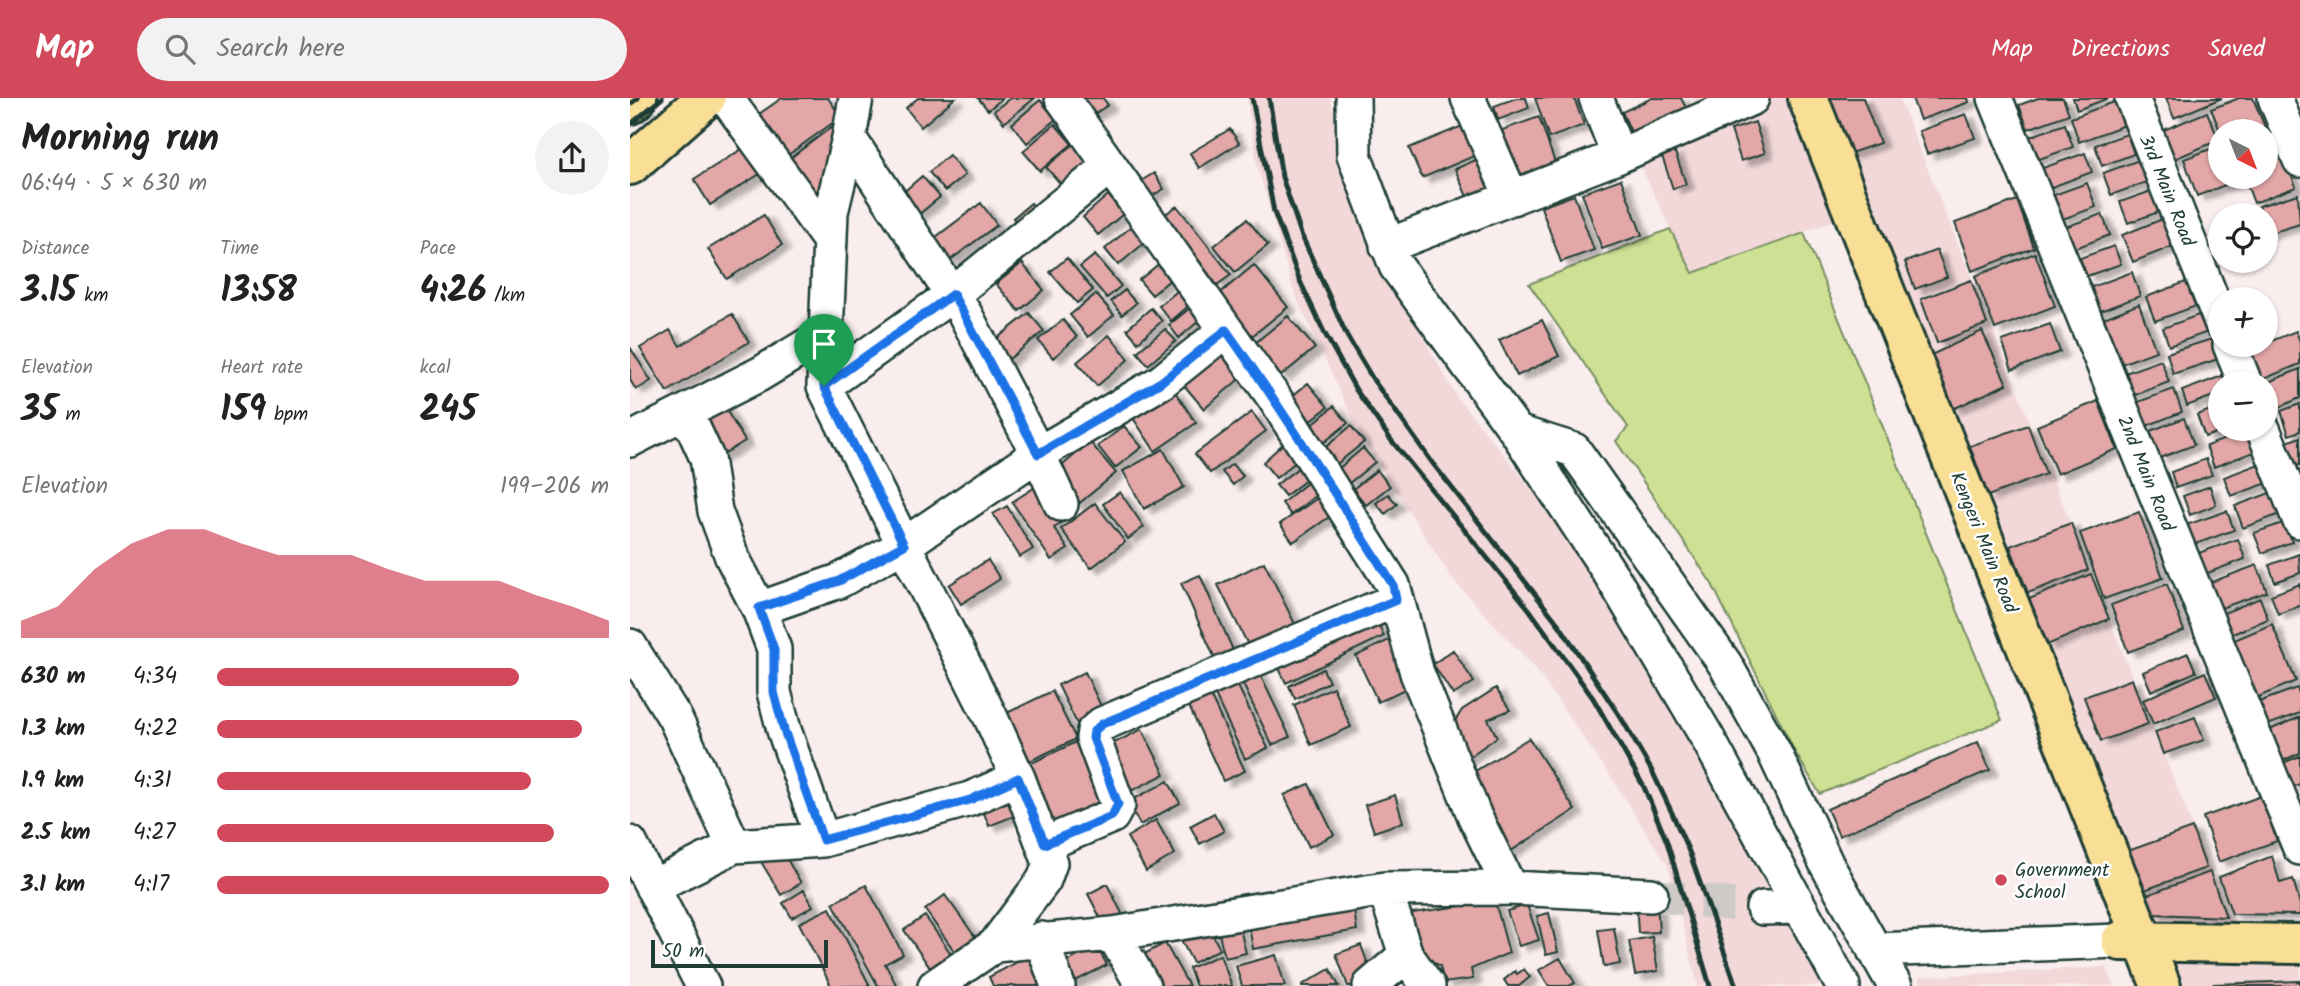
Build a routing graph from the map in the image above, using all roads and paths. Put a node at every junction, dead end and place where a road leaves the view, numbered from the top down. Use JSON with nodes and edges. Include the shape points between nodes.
{"nodes":[{"id":1,"x":637,"y":98,"type":"edge"},
{"id":2,"x":706,"y":98,"type":"edge"},
{"id":3,"x":726,"y":98,"type":"edge"},
{"id":4,"x":856,"y":98,"type":"edge"},
{"id":5,"x":1062,"y":98,"type":"edge"},
{"id":6,"x":1353,"y":98,"type":"edge"},
{"id":7,"x":1468,"y":98,"type":"edge"},
{"id":8,"x":1596,"y":98,"type":"edge"},
{"id":9,"x":1752,"y":98,"type":"edge"},
{"id":10,"x":1794,"y":98,"type":"edge"},
{"id":11,"x":1808,"y":98,"type":"edge"},
{"id":12,"x":1994,"y":98,"type":"edge"},
{"id":13,"x":2132,"y":98,"type":"edge"},
{"id":14,"x":2275,"y":98,"type":"edge"},
{"id":15,"x":630,"y":104,"type":"edge"},
{"id":16,"x":849,"y":138,"type":"junction"},
{"id":17,"x":1619,"y":156,"type":"junction"},
{"id":18,"x":2300,"y":160,"type":"edge"},
{"id":19,"x":630,"y":164,"type":"edge"},
{"id":20,"x":1110,"y":166,"type":"junction"},
{"id":21,"x":1512,"y":198,"type":"junction"},
{"id":22,"x":830,"y":241,"type":"junction"},
{"id":23,"x":1387,"y":246,"type":"junction"},
{"id":24,"x":2208,"y":289,"type":"edge"},
{"id":25,"x":953,"y":294,"type":"junction"},
{"id":26,"x":1226,"y":330,"type":"junction"},
{"id":27,"x":826,"y":334,"type":"junction"},
{"id":28,"x":824,"y":386,"type":"junction"},
{"id":29,"x":686,"y":412,"type":"junction"},
{"id":30,"x":1517,"y":432,"type":"junction"},
{"id":31,"x":630,"y":440,"type":"edge"},
{"id":32,"x":2268,"y":441,"type":"edge"},
{"id":33,"x":1038,"y":454,"type":"junction"},
{"id":34,"x":1061,"y":504,"type":"dead end"},
{"id":35,"x":2300,"y":520,"type":"edge"},
{"id":36,"x":904,"y":545,"type":"junction"},
{"id":37,"x":1396,"y":600,"type":"junction"},
{"id":38,"x":759,"y":608,"type":"junction"},
{"id":39,"x":630,"y":648,"type":"edge"},
{"id":40,"x":1018,"y":778,"type":"junction"},
{"id":41,"x":823,"y":840,"type":"junction"},
{"id":42,"x":630,"y":843,"type":"edge"},
{"id":43,"x":1045,"y":844,"type":"junction"},
{"id":44,"x":734,"y":846,"type":"junction"},
{"id":45,"x":2300,"y":848,"type":"edge"},
{"id":46,"x":652,"y":887,"type":"junction"},
{"id":47,"x":1510,"y":887,"type":"junction"},
{"id":48,"x":1385,"y":889,"type":"junction"},
{"id":49,"x":1651,"y":895,"type":"tunnel mouth"},
{"id":50,"x":1798,"y":907,"type":"junction"},
{"id":51,"x":1763,"y":908,"type":"tunnel mouth"},
{"id":52,"x":1113,"y":934,"type":"junction"},
{"id":53,"x":1041,"y":939,"type":"junction"},
{"id":54,"x":2131,"y":941,"type":"junction"},
{"id":55,"x":995,"y":944,"type":"junction"},
{"id":56,"x":2300,"y":944,"type":"edge"},
{"id":57,"x":1874,"y":950,"type":"junction"},
{"id":58,"x":1406,"y":955,"type":"junction"},
{"id":59,"x":703,"y":986,"type":"edge"},
{"id":60,"x":935,"y":986,"type":"edge"},
{"id":61,"x":1058,"y":986,"type":"edge"},
{"id":62,"x":1143,"y":986,"type":"edge"},
{"id":63,"x":1370,"y":986,"type":"edge"},
{"id":64,"x":1428,"y":986,"type":"edge"},
{"id":65,"x":1843,"y":986,"type":"edge"},
{"id":66,"x":1895,"y":986,"type":"edge"},
{"id":67,"x":2136,"y":986,"type":"edge"},
{"id":68,"x":2161,"y":986,"type":"edge"}],
"edges":[{"from":1,"to":15,"type":"main road"},
{"from":2,"to":19,"type":"main road"},
{"from":3,"to":22,"type":"street"},
{"from":4,"to":16,"type":"street"},
{"from":5,"to":20,"type":"street"},
{"from":6,"to":23,"type":"street","via":[[1354,155]]},
{"from":7,"to":21,"type":"street"},
{"from":8,"to":17,"type":"street"},
{"from":9,"to":17,"type":"street"},
{"from":10,"to":54,"type":"main road","name":"Kengeri Main Road","via":[[2092,864]]},
{"from":11,"to":54,"type":"main road","name":"Kengeri Main Road"},
{"from":12,"to":45,"type":"street","name":"2nd Main Road"},
{"from":13,"to":24,"type":"street","name":"3rd Main Road"},
{"from":14,"to":18,"type":"street"},
{"from":16,"to":22,"type":"street","via":[[831,212]]},
{"from":16,"to":25,"type":"street"},
{"from":17,"to":21,"type":"street"},
{"from":20,"to":25,"type":"street"},
{"from":20,"to":26,"type":"street"},
{"from":21,"to":23,"type":"street"},
{"from":22,"to":27,"type":"street"},
{"from":23,"to":30,"type":"street","via":[[1396,266]]},
{"from":25,"to":28,"type":"street"},
{"from":25,"to":33,"type":"street"},
{"from":26,"to":33,"type":"street","via":[[1161,382]]},
{"from":26,"to":37,"type":"street","via":[[1393,585]]},
{"from":27,"to":28,"type":"street"},
{"from":27,"to":29,"type":"street"},
{"from":28,"to":36,"type":"street"},
{"from":29,"to":31,"type":"street"},
{"from":29,"to":38,"type":"street","via":[[707,458],[715,510],[732,557]]},
{"from":30,"to":50,"type":"street","via":[[1620,589],[1707,737]]},
{"from":30,"to":57,"type":"street","via":[[1574,450],[1725,664]]},
{"from":32,"to":35,"type":"street"},
{"from":33,"to":34,"type":"street"},
{"from":33,"to":36,"type":"street"},
{"from":36,"to":38,"type":"street","via":[[839,581]]},
{"from":36,"to":40,"type":"street"},
{"from":37,"to":43,"type":"street","via":[[1102,724],[1093,738],[1118,804],[1112,816]]},
{"from":37,"to":47,"type":"street","via":[[1422,685],[1475,817]]},
{"from":38,"to":41,"type":"street","via":[[774,649],[774,692],[784,730]]},
{"from":39,"to":44,"type":"street","via":[[675,718]]},
{"from":40,"to":41,"type":"street","via":[[970,800]]},
{"from":40,"to":43,"type":"street"},
{"from":41,"to":44,"type":"street"},
{"from":42,"to":46,"type":"street"},
{"from":43,"to":55,"type":"street","via":[[1050,863],[1044,880]]},
{"from":44,"to":46,"type":"street"},
{"from":46,"to":59,"type":"street"},
{"from":47,"to":48,"type":"street"},
{"from":47,"to":49,"type":"street"},
{"from":48,"to":52,"type":"street"},
{"from":48,"to":58,"type":"street"},
{"from":50,"to":51,"type":"street"},
{"from":50,"to":65,"type":"street"},
{"from":52,"to":53,"type":"street"},
{"from":52,"to":62,"type":"street"},
{"from":53,"to":55,"type":"street"},
{"from":53,"to":61,"type":"street"},
{"from":54,"to":56,"type":"main road"},
{"from":54,"to":57,"type":"street"},
{"from":54,"to":67,"type":"main road","name":"Kengeri Main Road"},
{"from":54,"to":68,"type":"main road","name":"Kengeri Main Road"},
{"from":55,"to":60,"type":"street"},
{"from":57,"to":66,"type":"street"},
{"from":58,"to":63,"type":"street"},
{"from":58,"to":64,"type":"street"}]}
